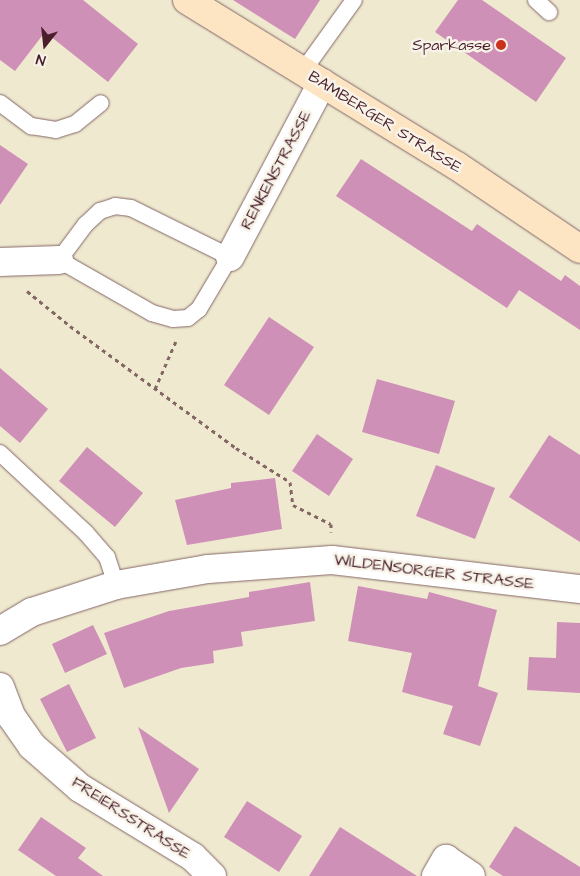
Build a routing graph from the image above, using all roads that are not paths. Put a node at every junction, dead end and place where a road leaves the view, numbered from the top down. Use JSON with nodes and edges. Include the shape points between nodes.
{"nodes":[{"id":1,"x":187,"y":0,"type":"edge"},
{"id":2,"x":354,"y":0,"type":"edge"},
{"id":3,"x":536,"y":0,"type":"edge"},
{"id":4,"x":549,"y":12,"type":"dead end"},
{"id":5,"x":313,"y":77,"type":"junction"},
{"id":6,"x":0,"y":103,"type":"edge"},
{"id":7,"x":101,"y":103,"type":"dead end"},
{"id":8,"x":580,"y":249,"type":"edge"},
{"id":9,"x":230,"y":257,"type":"junction"},
{"id":10,"x":59,"y":260,"type":"junction"},
{"id":11,"x":0,"y":262,"type":"edge"},
{"id":12,"x":0,"y":453,"type":"edge"},
{"id":13,"x":116,"y":586,"type":"junction"},
{"id":14,"x":580,"y":589,"type":"edge"},
{"id":15,"x":0,"y":631,"type":"edge"},
{"id":16,"x":0,"y":687,"type":"edge"},
{"id":17,"x":212,"y":876,"type":"edge"},
{"id":18,"x":436,"y":876,"type":"edge"},
{"id":19,"x":471,"y":876,"type":"edge"}],
"edges":[{"from":1,"to":5,"type":"main road","name":"BAMBERGER STRASSE"},
{"from":2,"to":5,"type":"lane"},
{"from":3,"to":4,"type":"lane"},
{"from":5,"to":8,"type":"main road","name":"BAMBERGER STRASSE","via":[[457,166]]},
{"from":5,"to":9,"type":"street","name":"RENKENSTRASSE"},
{"from":6,"to":7,"type":"lane","via":[[31,126],[56,130],[75,124]]},
{"from":9,"to":10,"type":"lane","via":[[131,208],[115,206],[100,211],[85,225]]},
{"from":9,"to":10,"type":"lane","via":[[199,310],[188,318],[152,313]]},
{"from":10,"to":11,"type":"street"},
{"from":12,"to":13,"type":"lane","via":[[86,533],[107,557]]},
{"from":13,"to":14,"type":"street","name":"WILDENSORGER STRASSE","via":[[208,569],[332,560]]},
{"from":13,"to":15,"type":"street","name":"WILDENSORGER STRASSE","via":[[32,612]]},
{"from":16,"to":17,"type":"street","name":"FREIERSSTRASSE","via":[[11,716],[32,746],[80,788],[193,857]]},
{"from":18,"to":19,"type":"street","via":[[446,859]]}]}
